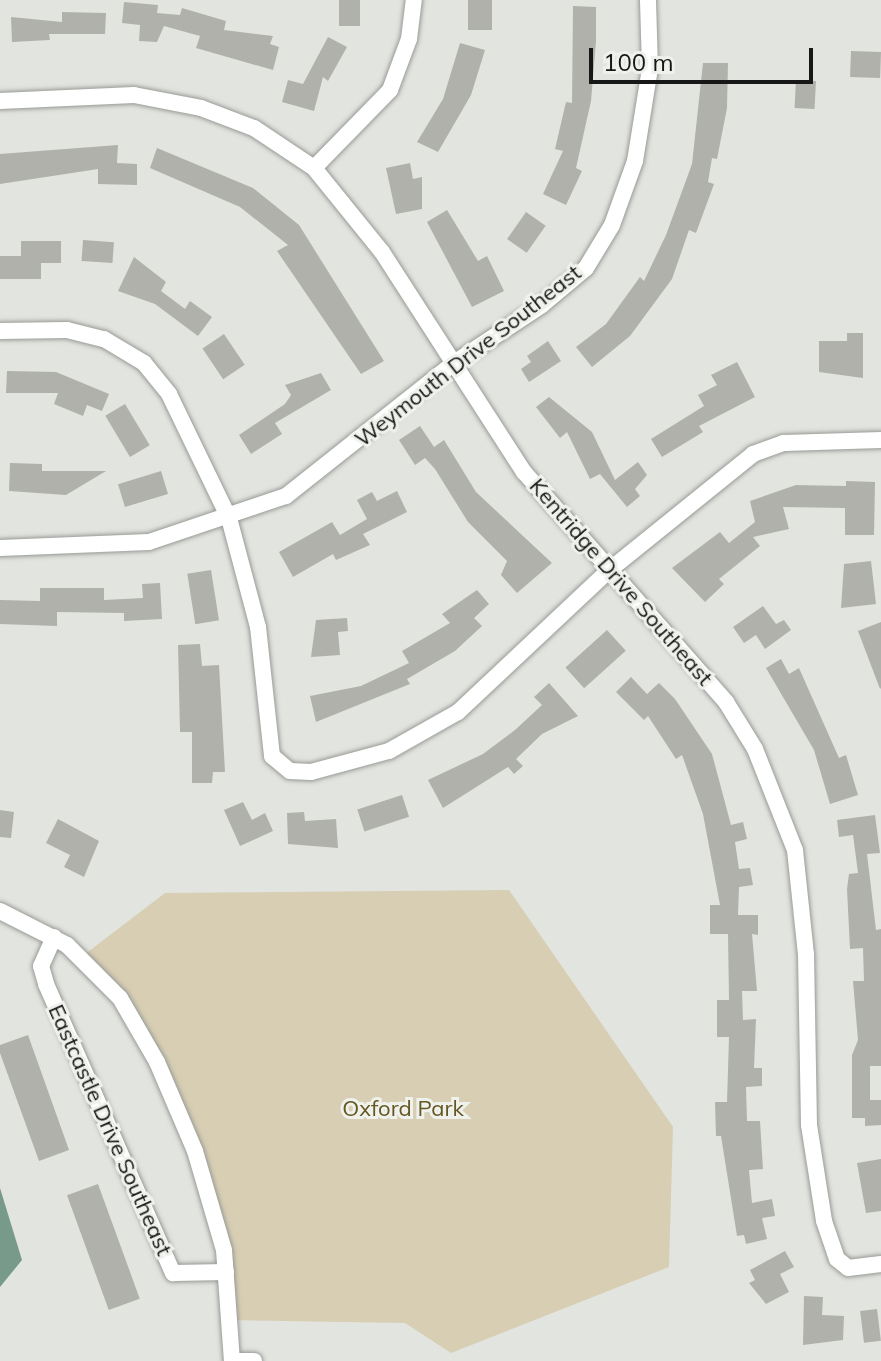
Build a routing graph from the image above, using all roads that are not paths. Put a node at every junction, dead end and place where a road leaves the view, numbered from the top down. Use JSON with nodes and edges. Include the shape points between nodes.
{"nodes":[{"id":1,"x":414,"y":0,"type":"edge"},
{"id":2,"x":648,"y":0,"type":"edge"},
{"id":3,"x":0,"y":101,"type":"edge"},
{"id":4,"x":314,"y":168,"type":"junction"},
{"id":5,"x":0,"y":331,"type":"edge"},
{"id":6,"x":451,"y":365,"type":"junction"},
{"id":7,"x":881,"y":440,"type":"edge"},
{"id":8,"x":229,"y":518,"type":"junction"},
{"id":9,"x":0,"y":548,"type":"edge"},
{"id":10,"x":607,"y":572,"type":"junction"},
{"id":11,"x":0,"y":911,"type":"edge"},
{"id":12,"x":54,"y":937,"type":"junction"},
{"id":13,"x":881,"y":1264,"type":"edge"},
{"id":14,"x":226,"y":1272,"type":"junction"},
{"id":15,"x":232,"y":1361,"type":"edge"},
{"id":16,"x":254,"y":1361,"type":"edge"}],
"edges":[{"from":1,"to":4,"type":"street","via":[[409,39],[390,90]]},
{"from":2,"to":6,"type":"street","name":"Weymouth Drive Southeast","via":[[646,113],[612,225],[586,268]]},
{"from":3,"to":4,"type":"street","name":"Kentridge Drive Southeast","via":[[134,95],[201,108],[254,128]]},
{"from":4,"to":6,"type":"street","name":"Kentridge Drive Southeast","via":[[382,252]]},
{"from":5,"to":8,"type":"street","via":[[67,330],[104,339],[144,363],[190,427]]},
{"from":6,"to":8,"type":"street","name":"Weymouth Drive Southeast","via":[[286,496]]},
{"from":6,"to":10,"type":"street","name":"Kentridge Drive Southeast","via":[[524,472]]},
{"from":7,"to":10,"type":"street","via":[[784,443],[753,454]]},
{"from":8,"to":9,"type":"street","name":"Weymouth Drive Southeast","via":[[149,542]]},
{"from":8,"to":10,"type":"street","via":[[258,627],[278,767],[311,772],[420,736],[488,686]]},
{"from":10,"to":13,"type":"street","name":"Kentridge Drive Southeast","via":[[701,671],[743,727],[795,850],[806,954],[814,1173],[832,1247],[848,1268]]},
{"from":11,"to":12,"type":"street"},
{"from":12,"to":14,"type":"street","via":[[120,998],[157,1062],[195,1151]]},
{"from":12,"to":14,"type":"street","name":"Eastcastle Drive Southeast","via":[[41,966],[46,984],[173,1273]]},
{"from":14,"to":15,"type":"street"},
{"from":15,"to":16,"type":"street"}]}
